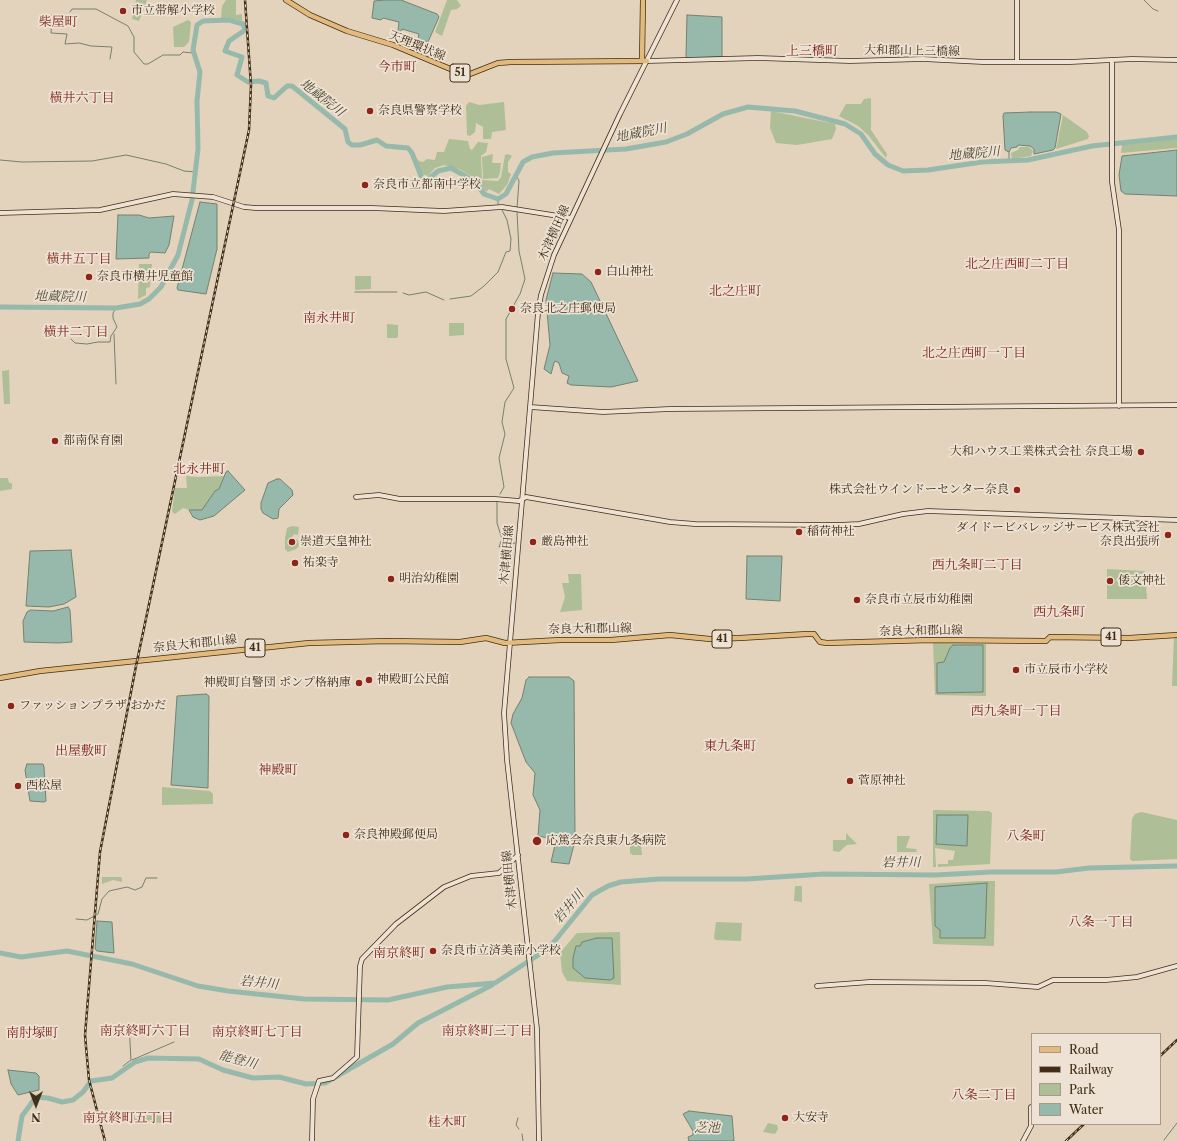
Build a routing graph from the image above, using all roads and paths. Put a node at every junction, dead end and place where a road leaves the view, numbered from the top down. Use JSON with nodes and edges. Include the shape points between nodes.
{"nodes":[{"id":1,"x":286,"y":0,"type":"edge"},
{"id":2,"x":643,"y":0,"type":"edge"},
{"id":3,"x":677,"y":0,"type":"edge"},
{"id":4,"x":1017,"y":0,"type":"edge"},
{"id":5,"x":1112,"y":60,"type":"junction"},
{"id":6,"x":1177,"y":60,"type":"edge"},
{"id":7,"x":644,"y":61,"type":"junction"},
{"id":8,"x":1017,"y":62,"type":"junction"},
{"id":9,"x":0,"y":213,"type":"edge"},
{"id":10,"x":571,"y":218,"type":"junction"},
{"id":11,"x":1119,"y":406,"type":"junction"},
{"id":12,"x":1177,"y":406,"type":"edge"},
{"id":13,"x":530,"y":408,"type":"junction"},
{"id":14,"x":356,"y":497,"type":"dead end"},
{"id":15,"x":522,"y":499,"type":"junction"},
{"id":16,"x":1177,"y":520,"type":"edge"},
{"id":17,"x":1177,"y":635,"type":"edge"},
{"id":18,"x":510,"y":643,"type":"junction"},
{"id":19,"x":0,"y":678,"type":"edge"},
{"id":20,"x":518,"y":855,"type":"junction"},
{"id":21,"x":1177,"y":966,"type":"edge"},
{"id":22,"x":816,"y":986,"type":"dead end"},
{"id":23,"x":1031,"y":1107,"type":"edge"},
{"id":24,"x":312,"y":1141,"type":"edge"},
{"id":25,"x":539,"y":1141,"type":"edge"},
{"id":26,"x":1023,"y":1141,"type":"edge"}],
"edges":[{"from":1,"to":7,"type":"main road","name":"天理環状線","number":"51","via":[[310,15],[347,31],[460,73],[470,74],[498,63],[511,62]]},
{"from":2,"to":7,"type":"main road"},
{"from":3,"to":7,"type":"street","name":"木津横田線"},
{"from":4,"to":8,"type":"street"},
{"from":5,"to":6,"type":"street","name":"大和郡山上三橋線"},
{"from":5,"to":8,"type":"street","name":"大和郡山上三橋線"},
{"from":5,"to":11,"type":"street","via":[[1112,182],[1119,230]]},
{"from":7,"to":8,"type":"street","name":"大和郡山上三橋線","via":[[758,58]]},
{"from":7,"to":10,"type":"street","name":"木津横田線"},
{"from":9,"to":10,"type":"street","via":[[100,210],[161,196],[189,195],[213,197],[244,207],[256,208],[444,211],[498,207]]},
{"from":10,"to":13,"type":"street","name":"木津横田線","via":[[554,255],[541,295]]},
{"from":11,"to":12,"type":"street"},
{"from":11,"to":13,"type":"street","via":[[678,408],[612,412]]},
{"from":13,"to":15,"type":"street","name":"木津横田線"},
{"from":14,"to":15,"type":"street","via":[[379,495],[400,499]]},
{"from":15,"to":16,"type":"street","via":[[526,497],[695,524],[849,524],[928,512]]},
{"from":15,"to":18,"type":"street","name":"木津横田線"},
{"from":17,"to":18,"type":"main road","name":"奈良大和郡山線","number":"41","via":[[1129,638],[1050,637],[1046,641],[827,643],[820,642],[814,634],[725,639],[670,635],[611,640]]},
{"from":18,"to":19,"type":"main road","name":"奈良大和郡山線","number":"41","via":[[486,638],[460,642],[309,643],[40,671]]},
{"from":18,"to":20,"type":"street","name":"木津横田線","via":[[504,727]]},
{"from":20,"to":24,"type":"street","via":[[500,873],[471,876],[444,887],[396,924],[362,959],[357,1057],[333,1078],[318,1084],[313,1099]]},
{"from":20,"to":25,"type":"street","name":"木津横田線","via":[[537,1029]]},
{"from":21,"to":22,"type":"street","via":[[1137,977],[1053,980],[1038,987],[985,983],[878,982]]},
{"from":23,"to":26,"type":"street","via":[[1031,1126]]}]}
